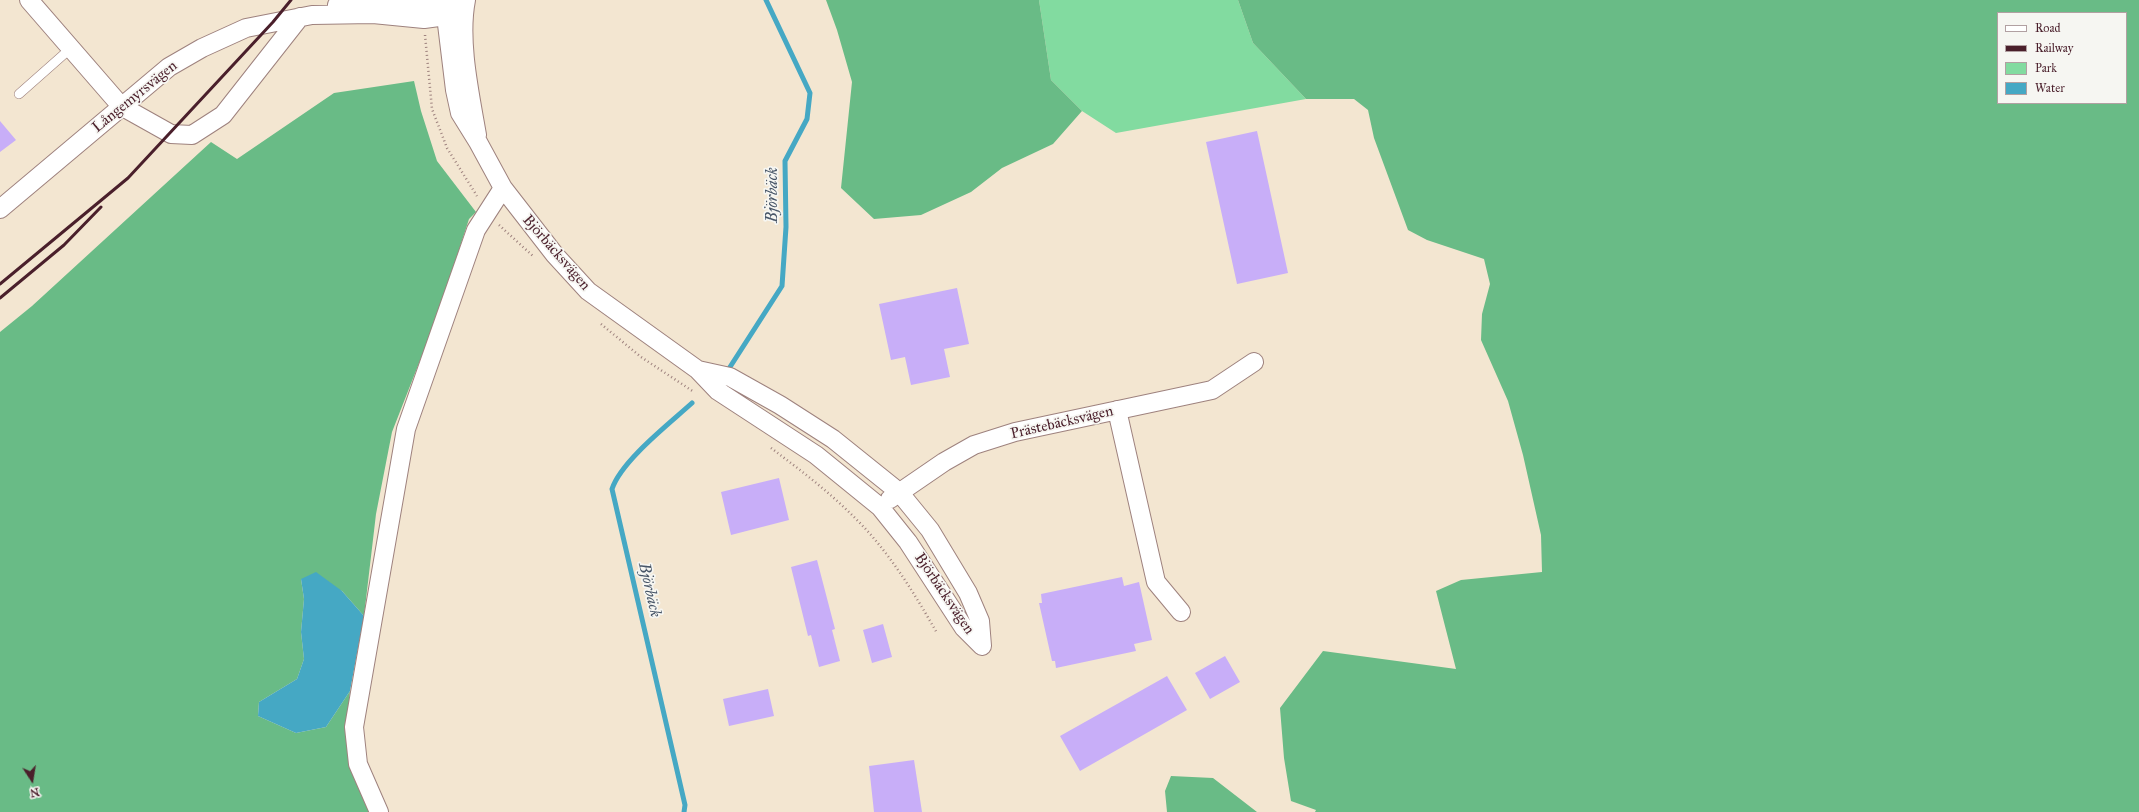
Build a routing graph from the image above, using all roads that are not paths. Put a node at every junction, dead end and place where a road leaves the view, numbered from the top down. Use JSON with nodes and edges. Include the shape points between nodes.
{"nodes":[{"id":1,"x":29,"y":0,"type":"edge"},
{"id":2,"x":342,"y":2,"type":"edge"},
{"id":3,"x":465,"y":5,"type":"edge"},
{"id":4,"x":446,"y":6,"type":"edge"},
{"id":5,"x":306,"y":16,"type":"junction"},
{"id":6,"x":71,"y":48,"type":"junction"},
{"id":7,"x":19,"y":94,"type":"dead end"},
{"id":8,"x":121,"y":106,"type":"junction"},
{"id":9,"x":478,"y":142,"type":"junction"},
{"id":10,"x":503,"y":188,"type":"junction"},
{"id":11,"x":0,"y":209,"type":"edge"},
{"id":12,"x":1254,"y":362,"type":"dead end"},
{"id":13,"x":698,"y":370,"type":"junction"},
{"id":14,"x":1117,"y":410,"type":"junction"},
{"id":15,"x":899,"y":492,"type":"junction"},
{"id":16,"x":880,"y":507,"type":"junction"},
{"id":17,"x":1181,"y":612,"type":"dead end"},
{"id":18,"x":379,"y":812,"type":"edge"}],
"edges":[{"from":1,"to":6,"type":"street"},
{"from":2,"to":4,"type":"street","name":"Långemyrsvägen","via":[[424,1]]},
{"from":2,"to":5,"type":"street","name":"Långemyrsvägen"},
{"from":3,"to":4,"type":"street","name":"Långemyrsvägen"},
{"from":3,"to":9,"type":"street","name":"Björbäcksvägen","via":[[465,50]]},
{"from":4,"to":5,"type":"street","name":"Långemyrsvägen","via":[[424,18],[373,14]]},
{"from":4,"to":9,"type":"street","name":"Björbäcksvägen","via":[[460,113]]},
{"from":5,"to":8,"type":"street","name":"Långemyrsvägen","via":[[246,28],[202,48],[169,67]]},
{"from":5,"to":8,"type":"street","via":[[222,115],[192,135],[171,134]]},
{"from":6,"to":7,"type":"lane"},
{"from":6,"to":8,"type":"street"},
{"from":8,"to":11,"type":"street","name":"Långemyrsvägen"},
{"from":9,"to":10,"type":"street","name":"Björbäcksvägen"},
{"from":10,"to":13,"type":"street","name":"Björbäcksvägen","via":[[554,255],[588,291]]},
{"from":10,"to":18,"type":"street","via":[[476,230],[406,429],[354,727],[358,764]]},
{"from":12,"to":14,"type":"street","name":"Prästebäcksvägen","via":[[1212,390]]},
{"from":13,"to":15,"type":"street","name":"Björbäcksvägen","via":[[730,377],[780,405],[833,438]]},
{"from":13,"to":16,"type":"street","name":"Björbäcksvägen","via":[[718,391],[816,454]]},
{"from":14,"to":15,"type":"street","name":"Prästebäcksvägen","via":[[1016,432],[974,445]]},
{"from":14,"to":17,"type":"street","via":[[1156,582]]},
{"from":15,"to":16,"type":"street","name":"Prästebäcksvägen"},
{"from":15,"to":16,"type":"street","name":"Björbäcksvägen","via":[[930,530],[968,593],[980,621],[982,646],[964,628],[908,542]]}]}
